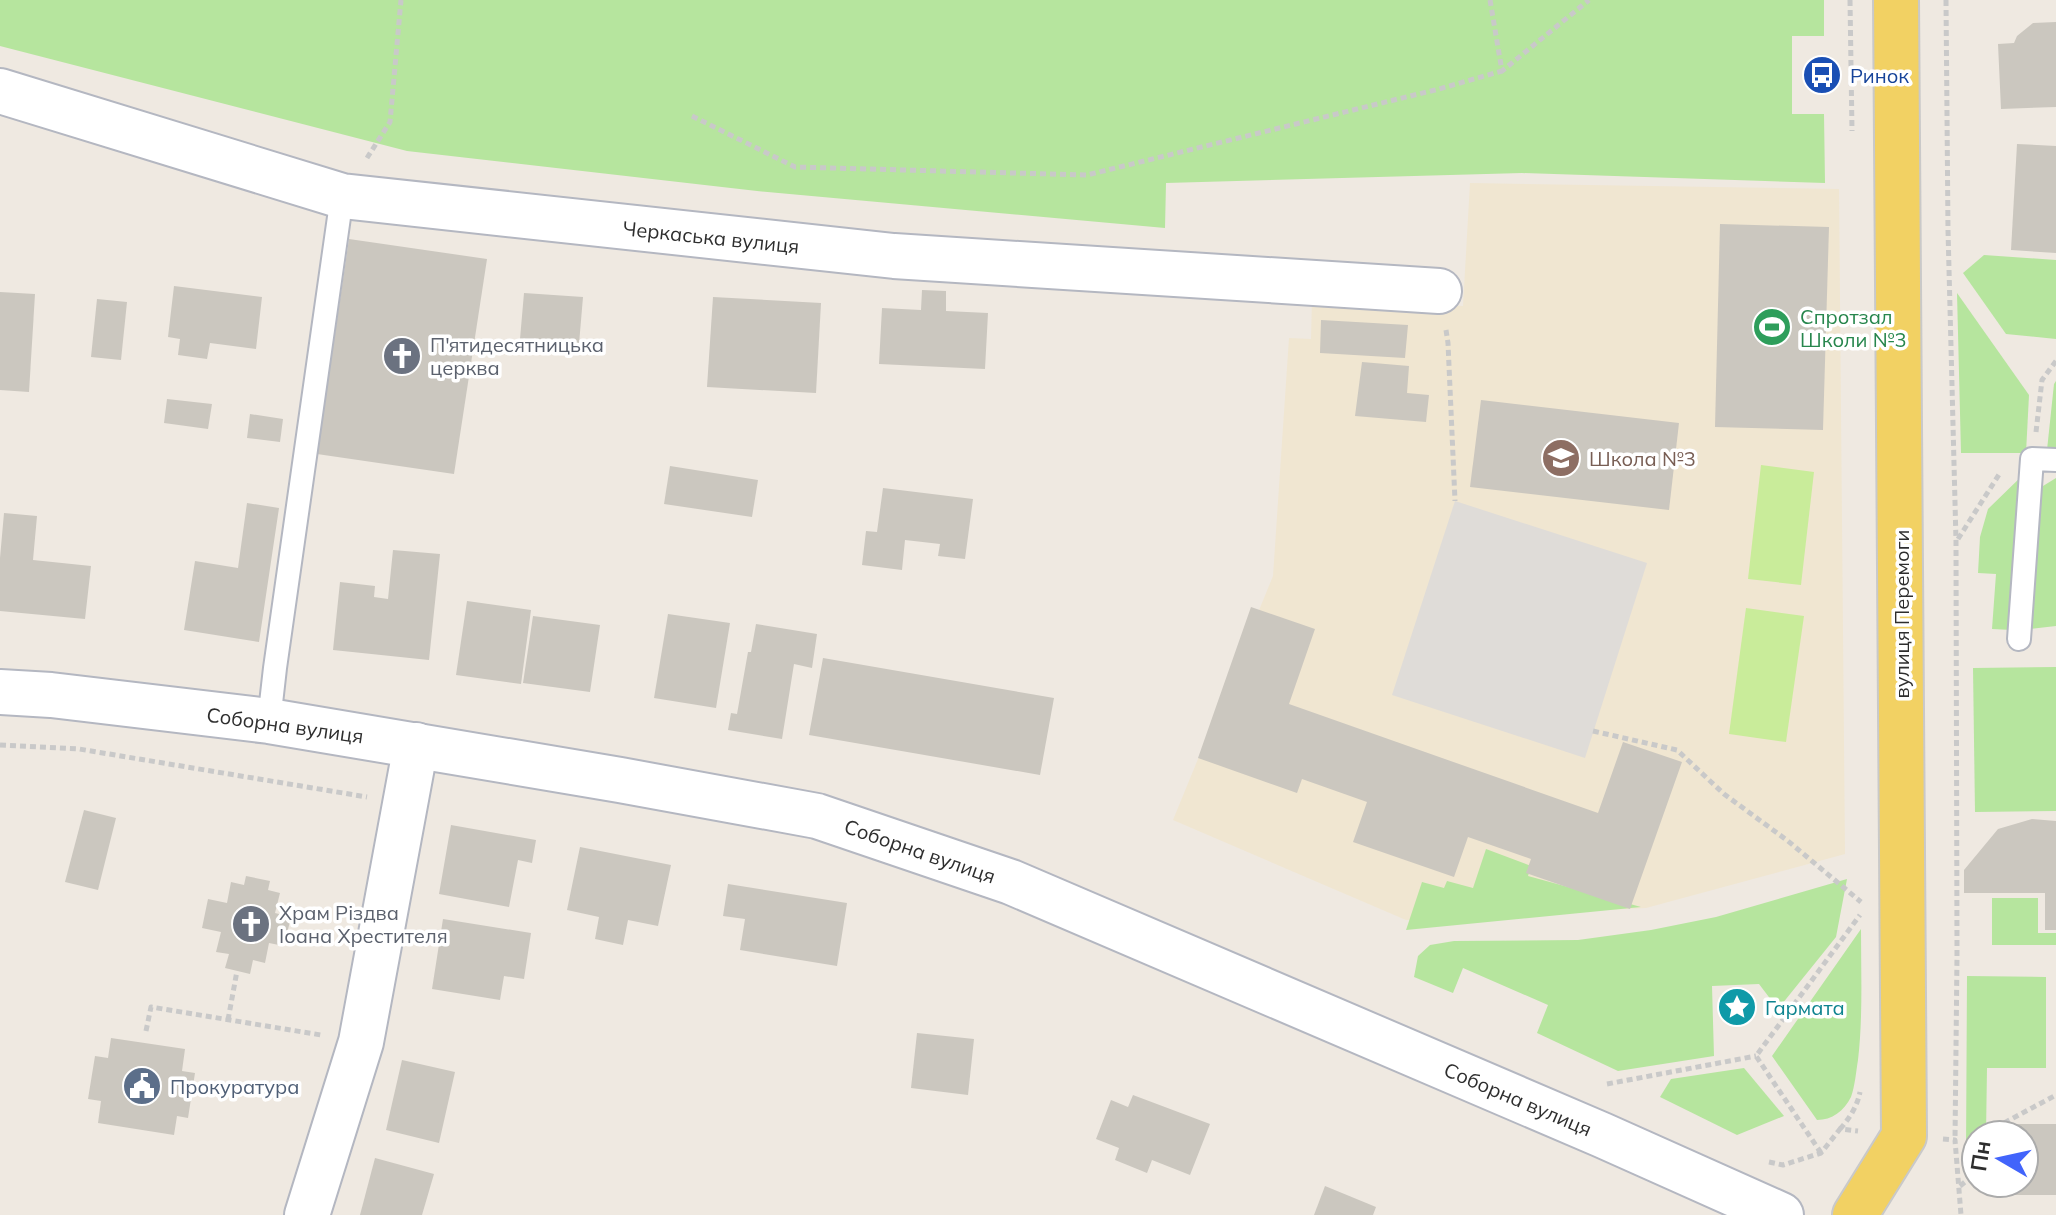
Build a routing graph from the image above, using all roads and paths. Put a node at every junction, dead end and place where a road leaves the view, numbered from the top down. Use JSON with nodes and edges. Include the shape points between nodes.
{"nodes":[{"id":1,"x":401,"y":0,"type":"edge"},
{"id":2,"x":1490,"y":0,"type":"edge"},
{"id":3,"x":1589,"y":0,"type":"edge"},
{"id":4,"x":1850,"y":0,"type":"edge"},
{"id":5,"x":1896,"y":0,"type":"edge"},
{"id":6,"x":1946,"y":0,"type":"edge"},
{"id":7,"x":1502,"y":71,"type":"junction"},
{"id":8,"x":0,"y":91,"type":"edge"},
{"id":9,"x":692,"y":116,"type":"dead end"},
{"id":10,"x":1853,"y":143,"type":"dead end"},
{"id":11,"x":342,"y":196,"type":"junction"},
{"id":12,"x":1439,"y":291,"type":"joint"},
{"id":13,"x":2056,"y":460,"type":"edge"},
{"id":14,"x":1455,"y":501,"type":"dead end"},
{"id":15,"x":2019,"y":639,"type":"dead end"},
{"id":16,"x":0,"y":692,"type":"edge"},
{"id":17,"x":269,"y":721,"type":"junction"},
{"id":18,"x":1593,"y":731,"type":"dead end"},
{"id":19,"x":0,"y":745,"type":"edge"},
{"id":20,"x":416,"y":745,"type":"junction"},
{"id":21,"x":370,"y":798,"type":"dead end"},
{"id":22,"x":1866,"y":891,"type":"dead end"},
{"id":23,"x":1866,"y":906,"type":"junction"},
{"id":24,"x":237,"y":971,"type":"dead end"},
{"id":25,"x":228,"y":1020,"type":"junction"},
{"id":26,"x":146,"y":1031,"type":"dead end"},
{"id":27,"x":361,"y":1042,"type":"junction"},
{"id":28,"x":1756,"y":1056,"type":"junction"},
{"id":29,"x":1607,"y":1084,"type":"dead end"},
{"id":30,"x":2056,"y":1095,"type":"edge"},
{"id":31,"x":2011,"y":1119,"type":"edge"},
{"id":32,"x":1955,"y":1140,"type":"dead end"},
{"id":33,"x":1821,"y":1153,"type":"dead end"},
{"id":34,"x":307,"y":1215,"type":"edge"},
{"id":35,"x":1781,"y":1215,"type":"edge"},
{"id":36,"x":1855,"y":1215,"type":"edge"}],
"edges":[{"from":1,"to":11,"type":"path","via":[[390,122]]},
{"from":2,"to":7,"type":"path"},
{"from":3,"to":7,"type":"path"},
{"from":4,"to":10,"type":"path"},
{"from":5,"to":36,"type":"main road","name":"вулиця Перемоги","via":[[1904,1136]]},
{"from":6,"to":32,"type":"path","via":[[1956,541]]},
{"from":7,"to":9,"type":"path","via":[[1087,175],[795,167]]},
{"from":8,"to":11,"type":"street","name":"Черкаська вулиця"},
{"from":11,"to":12,"type":"street","name":"Черкаська вулиця","via":[[894,256]]},
{"from":11,"to":17,"type":"lane"},
{"from":12,"to":14,"type":"path","via":[[1448,343]]},
{"from":13,"to":15,"type":"lane","via":[[2032,459]]},
{"from":16,"to":17,"type":"street","name":"Соборна вулиця"},
{"from":17,"to":20,"type":"street","name":"Соборна вулиця"},
{"from":18,"to":23,"type":"path","via":[[1677,750],[1724,794]]},
{"from":19,"to":21,"type":"path","via":[[79,749]]},
{"from":20,"to":27,"type":"street"},
{"from":20,"to":35,"type":"street","name":"Соборна вулиця","via":[[817,816],[1011,882]]},
{"from":22,"to":23,"type":"path"},
{"from":23,"to":28,"type":"path"},
{"from":24,"to":25,"type":"path"},
{"from":25,"to":26,"type":"path","via":[[151,1007]]},
{"from":25,"to":27,"type":"path"},
{"from":27,"to":34,"type":"street"},
{"from":28,"to":29,"type":"path"},
{"from":28,"to":33,"type":"path"},
{"from":30,"to":31,"type":"path"}]}
